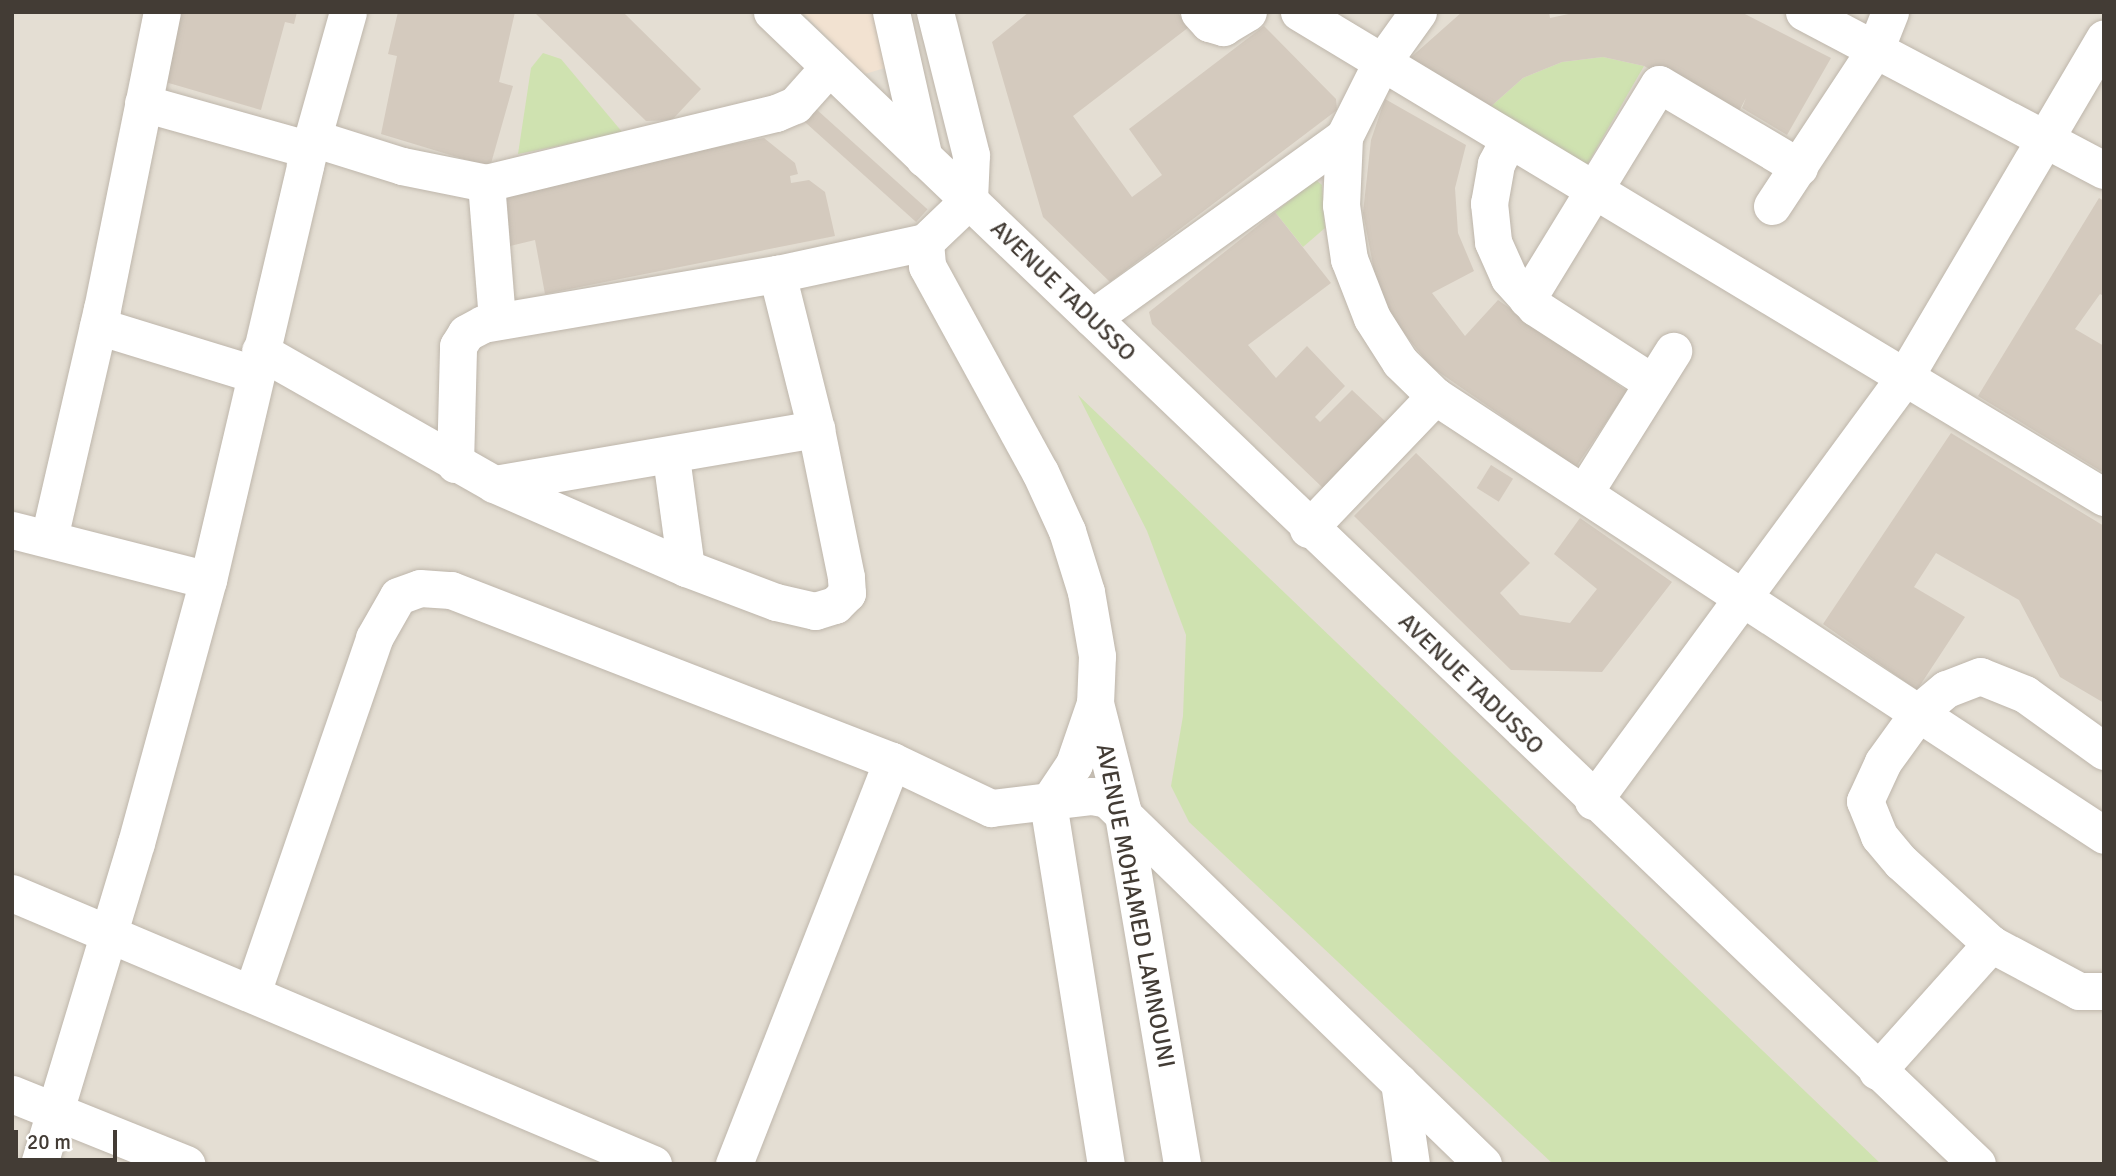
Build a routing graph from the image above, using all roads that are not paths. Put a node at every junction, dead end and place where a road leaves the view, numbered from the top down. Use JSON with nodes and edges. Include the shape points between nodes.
{"nodes":[{"id":1,"x":162,"y":12,"type":"edge"},
{"id":2,"x":348,"y":12,"type":"edge"},
{"id":3,"x":772,"y":12,"type":"edge"},
{"id":4,"x":891,"y":12,"type":"edge"},
{"id":5,"x":1199,"y":12,"type":"edge"},
{"id":6,"x":1248,"y":12,"type":"edge"},
{"id":7,"x":1298,"y":12,"type":"edge"},
{"id":8,"x":1418,"y":12,"type":"edge"},
{"id":9,"x":1804,"y":12,"type":"edge"},
{"id":10,"x":1890,"y":12,"type":"edge"},
{"id":11,"x":941,"y":15,"type":"edge"},
{"id":12,"x":2104,"y":40,"type":"edge"},
{"id":13,"x":1875,"y":50,"type":"junction"},
{"id":14,"x":1380,"y":65,"type":"junction"},
{"id":15,"x":829,"y":67,"type":"junction"},
{"id":16,"x":143,"y":103,"type":"junction"},
{"id":17,"x":1344,"y":137,"type":"junction"},
{"id":18,"x":2045,"y":140,"type":"junction"},
{"id":19,"x":1508,"y":141,"type":"junction"},
{"id":20,"x":311,"y":144,"type":"junction"},
{"id":21,"x":924,"y":158,"type":"junction"},
{"id":22,"x":1799,"y":167,"type":"junction"},
{"id":23,"x":2104,"y":170,"type":"edge"},
{"id":24,"x":486,"y":183,"type":"junction"},
{"id":25,"x":1592,"y":191,"type":"junction"},
{"id":26,"x":969,"y":200,"type":"junction"},
{"id":27,"x":1772,"y":206,"type":"dead end"},
{"id":28,"x":925,"y":242,"type":"junction"},
{"id":29,"x":777,"y":274,"type":"junction"},
{"id":30,"x":1527,"y":299,"type":"junction"},
{"id":31,"x":1092,"y":318,"type":"junction"},
{"id":32,"x":497,"y":320,"type":"junction"},
{"id":33,"x":98,"y":326,"type":"junction"},
{"id":34,"x":1673,"y":351,"type":"dead end"},
{"id":35,"x":257,"y":362,"type":"junction"},
{"id":36,"x":1904,"y":377,"type":"junction"},
{"id":37,"x":1653,"y":383,"type":"junction"},
{"id":38,"x":1435,"y":396,"type":"junction"},
{"id":39,"x":816,"y":429,"type":"junction"},
{"id":40,"x":671,"y":457,"type":"junction"},
{"id":41,"x":455,"y":464,"type":"junction"},
{"id":42,"x":494,"y":484,"type":"junction"},
{"id":43,"x":1584,"y":493,"type":"junction"},
{"id":44,"x":2104,"y":497,"type":"edge"},
{"id":45,"x":1308,"y":529,"type":"junction"},
{"id":46,"x":12,"y":530,"type":"edge"},
{"id":47,"x":49,"y":538,"type":"junction"},
{"id":48,"x":686,"y":568,"type":"junction"},
{"id":49,"x":208,"y":580,"type":"junction"},
{"id":50,"x":1746,"y":598,"type":"junction"},
{"id":51,"x":1095,"y":704,"type":"junction"},
{"id":52,"x":1919,"y":712,"type":"junction"},
{"id":53,"x":2104,"y":751,"type":"edge"},
{"id":54,"x":892,"y":761,"type":"junction"},
{"id":55,"x":1593,"y":802,"type":"junction"},
{"id":56,"x":1048,"y":803,"type":"junction"},
{"id":57,"x":1122,"y":809,"type":"junction"},
{"id":58,"x":2104,"y":835,"type":"edge"},
{"id":59,"x":12,"y":893,"type":"edge"},
{"id":60,"x":107,"y":932,"type":"junction"},
{"id":61,"x":1991,"y":944,"type":"junction"},
{"id":62,"x":2104,"y":990,"type":"edge"},
{"id":63,"x":252,"y":993,"type":"junction"},
{"id":64,"x":1877,"y":1071,"type":"junction"},
{"id":65,"x":1399,"y":1082,"type":"junction"},
{"id":66,"x":12,"y":1094,"type":"edge"},
{"id":67,"x":56,"y":1112,"type":"junction"},
{"id":68,"x":613,"y":1157,"type":"edge"},
{"id":69,"x":39,"y":1164,"type":"edge"},
{"id":70,"x":186,"y":1164,"type":"edge"},
{"id":71,"x":653,"y":1164,"type":"edge"},
{"id":72,"x":734,"y":1164,"type":"edge"},
{"id":73,"x":1106,"y":1164,"type":"edge"},
{"id":74,"x":1182,"y":1164,"type":"edge"},
{"id":75,"x":1412,"y":1164,"type":"edge"},
{"id":76,"x":1483,"y":1164,"type":"edge"},
{"id":77,"x":1977,"y":1164,"type":"edge"}],
"edges":[{"from":1,"to":16,"type":"street"},
{"from":2,"to":20,"type":"street"},
{"from":3,"to":15,"type":"street","name":"AVENUE TADUSSO"},
{"from":4,"to":21,"type":"street"},
{"from":5,"to":6,"type":"street","via":[[1209,23],[1223,27]]},
{"from":7,"to":14,"type":"street"},
{"from":8,"to":14,"type":"street"},
{"from":9,"to":13,"type":"street"},
{"from":10,"to":13,"type":"street"},
{"from":11,"to":26,"type":"street","via":[[971,155]]},
{"from":12,"to":18,"type":"street"},
{"from":13,"to":18,"type":"street"},
{"from":13,"to":22,"type":"street"},
{"from":14,"to":17,"type":"street"},
{"from":14,"to":19,"type":"street"},
{"from":15,"to":21,"type":"street","name":"AVENUE TADUSSO"},
{"from":15,"to":24,"type":"street","via":[[795,105],[776,113]]},
{"from":16,"to":20,"type":"street"},
{"from":16,"to":33,"type":"street"},
{"from":17,"to":31,"type":"street"},
{"from":17,"to":38,"type":"street","via":[[1341,205],[1349,259],[1372,318],[1400,362]]},
{"from":18,"to":23,"type":"street"},
{"from":18,"to":36,"type":"street"},
{"from":19,"to":25,"type":"street"},
{"from":19,"to":30,"type":"street","via":[[1491,183],[1489,223],[1500,260]]},
{"from":20,"to":24,"type":"street"},
{"from":20,"to":35,"type":"street"},
{"from":21,"to":26,"type":"street","name":"AVENUE TADUSSO"},
{"from":22,"to":25,"type":"street","via":[[1659,84]]},
{"from":22,"to":27,"type":"street"},
{"from":24,"to":32,"type":"street"},
{"from":25,"to":30,"type":"street"},
{"from":25,"to":36,"type":"street"},
{"from":26,"to":28,"type":"street"},
{"from":26,"to":31,"type":"street","name":"AVENUE TADUSSO"},
{"from":28,"to":29,"type":"street"},
{"from":28,"to":51,"type":"street","via":[[927,266],[1040,472],[1067,531],[1086,593],[1097,656]]},
{"from":29,"to":32,"type":"street"},
{"from":29,"to":39,"type":"street"},
{"from":30,"to":37,"type":"street"},
{"from":31,"to":45,"type":"street","name":"AVENUE TADUSSO"},
{"from":32,"to":41,"type":"street","via":[[466,333],[458,346]]},
{"from":33,"to":35,"type":"street"},
{"from":33,"to":47,"type":"street"},
{"from":34,"to":37,"type":"street"},
{"from":35,"to":41,"type":"street"},
{"from":35,"to":49,"type":"street"},
{"from":36,"to":44,"type":"street"},
{"from":36,"to":50,"type":"street"},
{"from":37,"to":43,"type":"street"},
{"from":38,"to":43,"type":"street"},
{"from":38,"to":45,"type":"street"},
{"from":39,"to":40,"type":"street"},
{"from":39,"to":48,"type":"street","via":[[847,593],[835,605],[816,611],[776,602]]},
{"from":40,"to":42,"type":"street"},
{"from":40,"to":48,"type":"street"},
{"from":41,"to":42,"type":"street"},
{"from":42,"to":48,"type":"street"},
{"from":43,"to":50,"type":"street"},
{"from":45,"to":55,"type":"street","name":"AVENUE TADUSSO"},
{"from":46,"to":47,"type":"street"},
{"from":47,"to":49,"type":"street"},
{"from":49,"to":60,"type":"street"},
{"from":50,"to":52,"type":"street"},
{"from":50,"to":55,"type":"street"},
{"from":51,"to":56,"type":"street","name":"AVENUE MOHAMED LAMNOUNI","via":[[1074,764]]},
{"from":51,"to":57,"type":"street","name":"AVENUE MOHAMED LAMNOUNI"},
{"from":52,"to":53,"type":"street","via":[[1946,688],[1980,676],[2025,694]]},
{"from":52,"to":58,"type":"street"},
{"from":52,"to":61,"type":"street","via":[[1882,762],[1865,801],[1869,817],[1901,862]]},
{"from":54,"to":56,"type":"street","via":[[991,808]]},
{"from":54,"to":63,"type":"street","via":[[451,590],[408,591],[391,605],[374,638]]},
{"from":54,"to":72,"type":"street"},
{"from":55,"to":64,"type":"street","name":"AVENUE TADUSSO"},
{"from":56,"to":57,"type":"street","via":[[1092,796]]},
{"from":56,"to":73,"type":"street"},
{"from":57,"to":65,"type":"street"},
{"from":57,"to":74,"type":"street","name":"AVENUE MOHAMED LAMNOUNI"},
{"from":59,"to":60,"type":"street"},
{"from":60,"to":63,"type":"street"},
{"from":60,"to":67,"type":"street"},
{"from":61,"to":62,"type":"street","via":[[2079,991]]},
{"from":61,"to":64,"type":"street"},
{"from":63,"to":68,"type":"street"},
{"from":64,"to":77,"type":"street","name":"AVENUE TADUSSO"},
{"from":65,"to":75,"type":"street"},
{"from":65,"to":76,"type":"street"},
{"from":66,"to":67,"type":"street"},
{"from":67,"to":69,"type":"street"},
{"from":67,"to":70,"type":"street"},
{"from":68,"to":71,"type":"street"}]}
